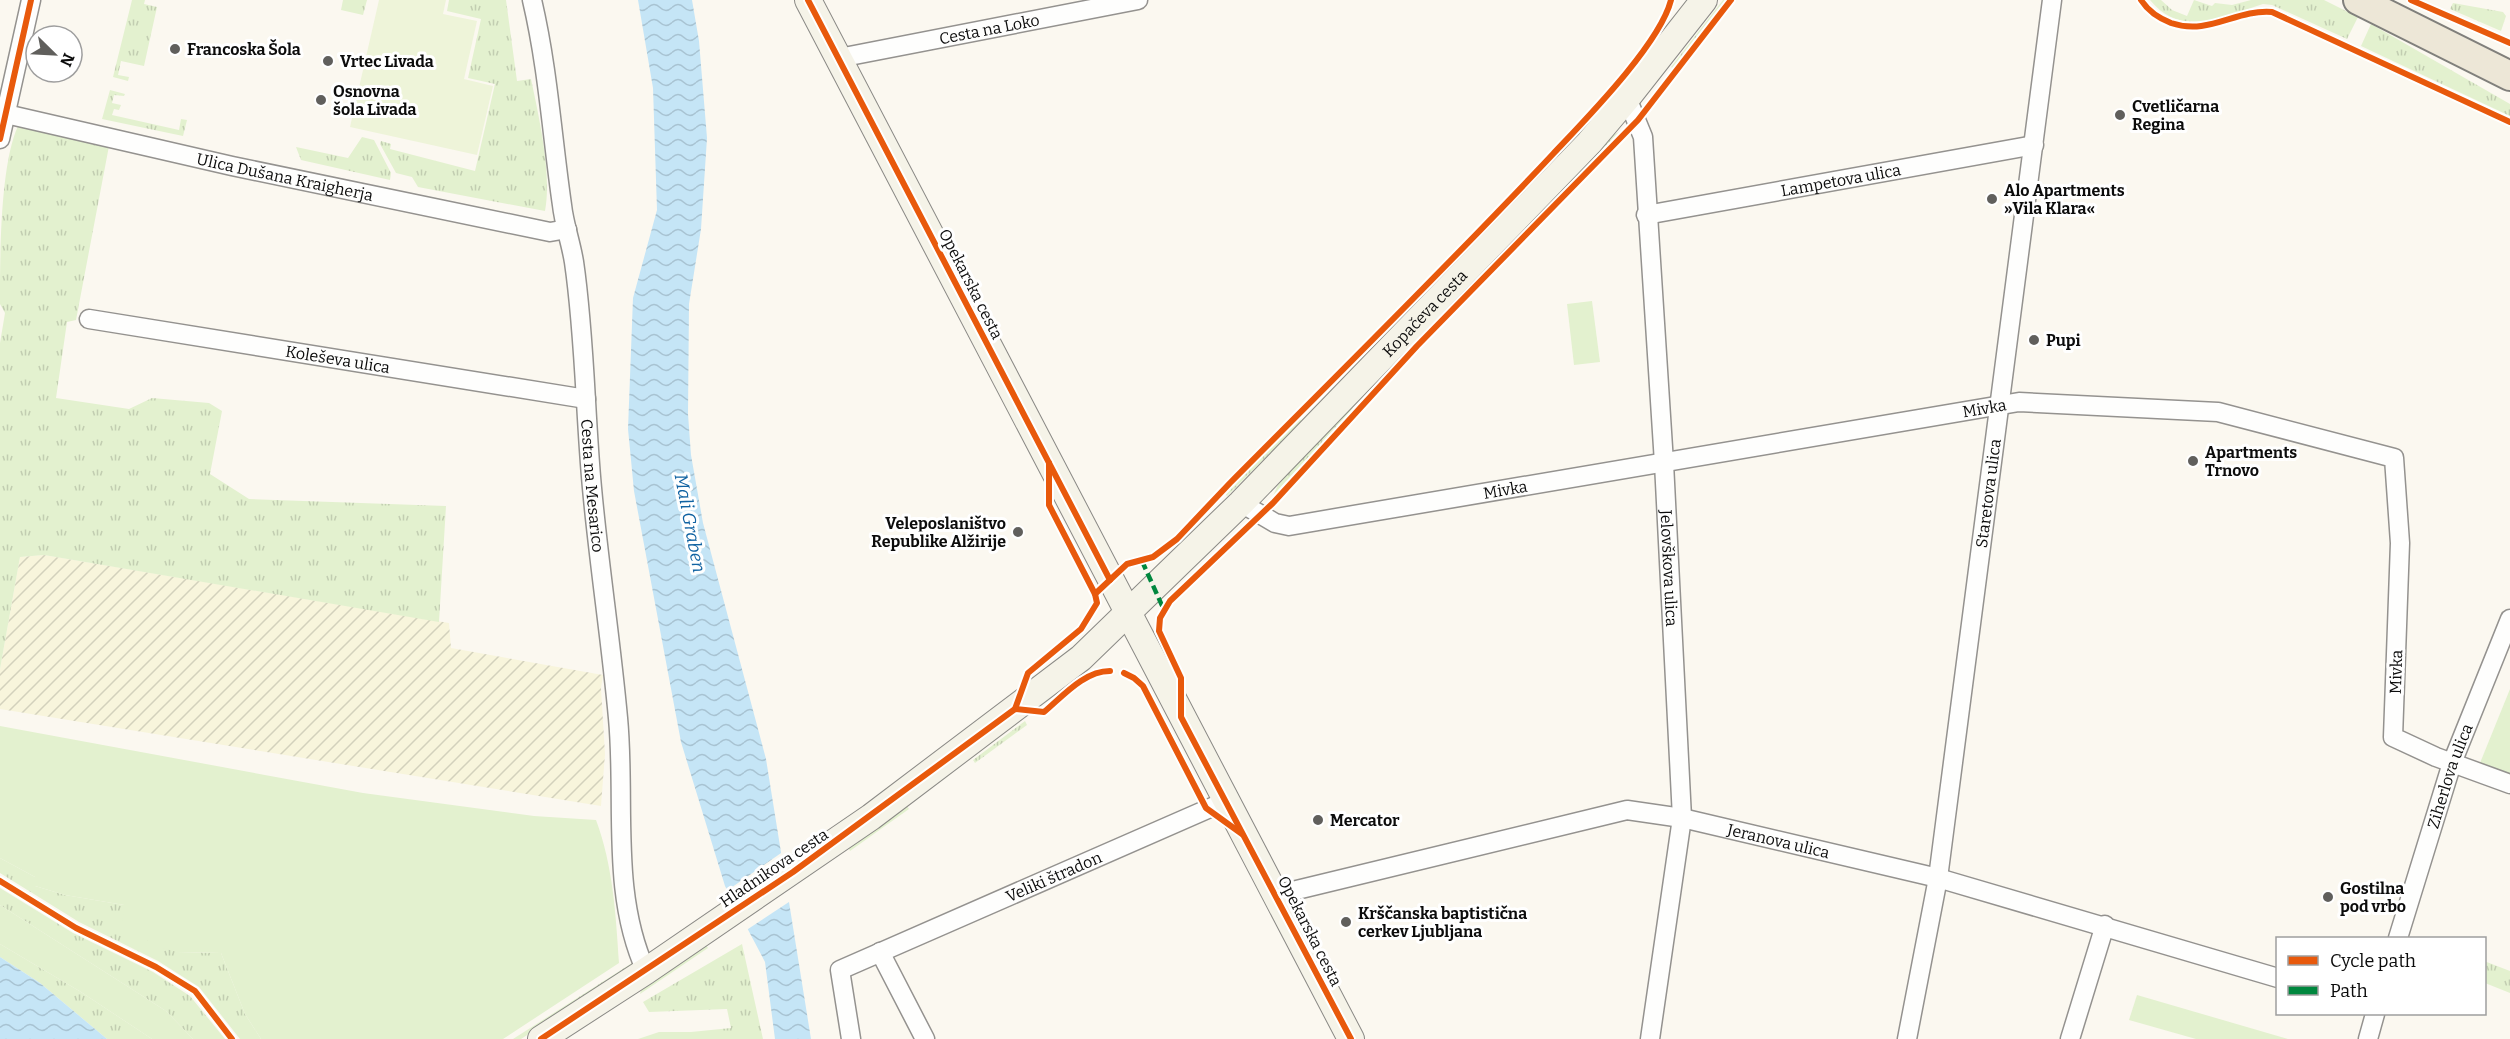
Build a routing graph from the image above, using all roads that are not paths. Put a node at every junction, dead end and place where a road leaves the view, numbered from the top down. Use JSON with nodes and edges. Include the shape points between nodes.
{"nodes":[{"id":1,"x":31,"y":0,"type":"edge"},
{"id":2,"x":532,"y":0,"type":"edge"},
{"id":3,"x":808,"y":0,"type":"edge"},
{"id":4,"x":1138,"y":0,"type":"edge"},
{"id":5,"x":1704,"y":0,"type":"edge"},
{"id":6,"x":2052,"y":0,"type":"edge"},
{"id":7,"x":2358,"y":0,"type":"edge"},
{"id":8,"x":839,"y":58,"type":"junction"},
{"id":9,"x":2510,"y":76,"type":"edge"},
{"id":10,"x":1627,"y":99,"type":"junction"},
{"id":11,"x":6,"y":114,"type":"junction"},
{"id":12,"x":0,"y":139,"type":"edge"},
{"id":13,"x":2034,"y":145,"type":"junction"},
{"id":14,"x":1647,"y":215,"type":"junction"},
{"id":15,"x":567,"y":229,"type":"junction"},
{"id":16,"x":89,"y":319,"type":"dead end"},
{"id":17,"x":585,"y":399,"type":"junction"},
{"id":18,"x":1999,"y":405,"type":"junction"},
{"id":19,"x":1664,"y":463,"type":"junction"},
{"id":20,"x":1240,"y":503,"type":"junction"},
{"id":21,"x":1127,"y":613,"type":"junction"},
{"id":22,"x":2510,"y":619,"type":"edge"},
{"id":23,"x":2452,"y":763,"type":"junction"},
{"id":24,"x":2510,"y":784,"type":"edge"},
{"id":25,"x":1226,"y":801,"type":"junction"},
{"id":26,"x":1682,"y":818,"type":"junction"},
{"id":27,"x":1938,"y":878,"type":"junction"},
{"id":28,"x":1276,"y":895,"type":"junction"},
{"id":29,"x":2104,"y":925,"type":"junction"},
{"id":30,"x":2399,"y":937,"type":"edge"},
{"id":31,"x":880,"y":952,"type":"junction"},
{"id":32,"x":646,"y":971,"type":"junction"},
{"id":33,"x":2276,"y":978,"type":"edge"},
{"id":34,"x":2375,"y":1015,"type":"edge"},
{"id":35,"x":541,"y":1039,"type":"edge"},
{"id":36,"x":851,"y":1039,"type":"edge"},
{"id":37,"x":925,"y":1039,"type":"edge"},
{"id":38,"x":1351,"y":1039,"type":"edge"},
{"id":39,"x":1650,"y":1039,"type":"edge"},
{"id":40,"x":1907,"y":1039,"type":"edge"},
{"id":41,"x":2070,"y":1039,"type":"edge"},
{"id":42,"x":2367,"y":1039,"type":"edge"}],
"edges":[{"from":1,"to":11,"type":"street"},
{"from":2,"to":15,"type":"street","name":"Cesta na Mesarico","via":[[544,51]]},
{"from":3,"to":8,"type":"main road","name":"Opekarska cesta"},
{"from":4,"to":8,"type":"street","name":"Cesta na Loko"},
{"from":5,"to":10,"type":"main road","name":"Kopačeva cesta"},
{"from":6,"to":13,"type":"street","name":"Staretova ulica"},
{"from":7,"to":9,"type":"main road"},
{"from":8,"to":21,"type":"main road","name":"Opekarska cesta"},
{"from":10,"to":14,"type":"street","name":"Jelovškova ulica","via":[[1643,136]]},
{"from":10,"to":20,"type":"main road","name":"Kopačeva cesta"},
{"from":11,"to":12,"type":"street"},
{"from":11,"to":15,"type":"street","name":"Ulica Dušana Kraigherja","via":[[550,232]]},
{"from":13,"to":14,"type":"street","name":"Lampetova ulica"},
{"from":13,"to":18,"type":"street","name":"Staretova ulica"},
{"from":14,"to":19,"type":"street","name":"Jelovškova ulica"},
{"from":15,"to":17,"type":"street","name":"Cesta na Mesarico","via":[[584,350]]},
{"from":16,"to":17,"type":"street","name":"Koleševa ulica"},
{"from":17,"to":32,"type":"street","name":"Cesta na Mesarico","via":[[620,738],[626,891],[633,934]]},
{"from":18,"to":19,"type":"street","name":"Mivka"},
{"from":18,"to":23,"type":"street","name":"Mivka","via":[[2019,402],[2218,411],[2394,458],[2400,543],[2393,737]]},
{"from":18,"to":27,"type":"street","name":"Staretova ulica"},
{"from":19,"to":20,"type":"street","name":"Mivka","via":[[1289,526],[1279,525]]},
{"from":19,"to":26,"type":"street","name":"Jelovškova ulica"},
{"from":20,"to":21,"type":"main road","name":"Kopačeva cesta"},
{"from":21,"to":25,"type":"main road","name":"Opekarska cesta"},
{"from":21,"to":32,"type":"main road","name":"Hladnikova cesta","via":[[1080,658],[1016,709],[793,872]]},
{"from":22,"to":23,"type":"street","name":"Ziherlova ulica"},
{"from":23,"to":24,"type":"street"},
{"from":23,"to":30,"type":"street","name":"Ziherlova ulica"},
{"from":25,"to":28,"type":"main road","name":"Opekarska cesta"},
{"from":25,"to":31,"type":"street","name":"Veliki štradon"},
{"from":26,"to":27,"type":"street","name":"Jeranova ulica"},
{"from":26,"to":28,"type":"street","name":"Jeranova ulica","via":[[1627,810]]},
{"from":26,"to":39,"type":"street","name":"Jelovškova ulica"},
{"from":27,"to":29,"type":"street","name":"Jeranova ulica"},
{"from":27,"to":40,"type":"street","name":"Staretova ulica"},
{"from":28,"to":38,"type":"main road","name":"Opekarska cesta"},
{"from":29,"to":33,"type":"street","name":"Jeranova ulica"},
{"from":29,"to":41,"type":"street"},
{"from":31,"to":36,"type":"street","name":"Veliki štradon","via":[[840,970]]},
{"from":31,"to":37,"type":"street"},
{"from":32,"to":35,"type":"main road","name":"Hladnikova cesta"},
{"from":34,"to":42,"type":"street"}]}
